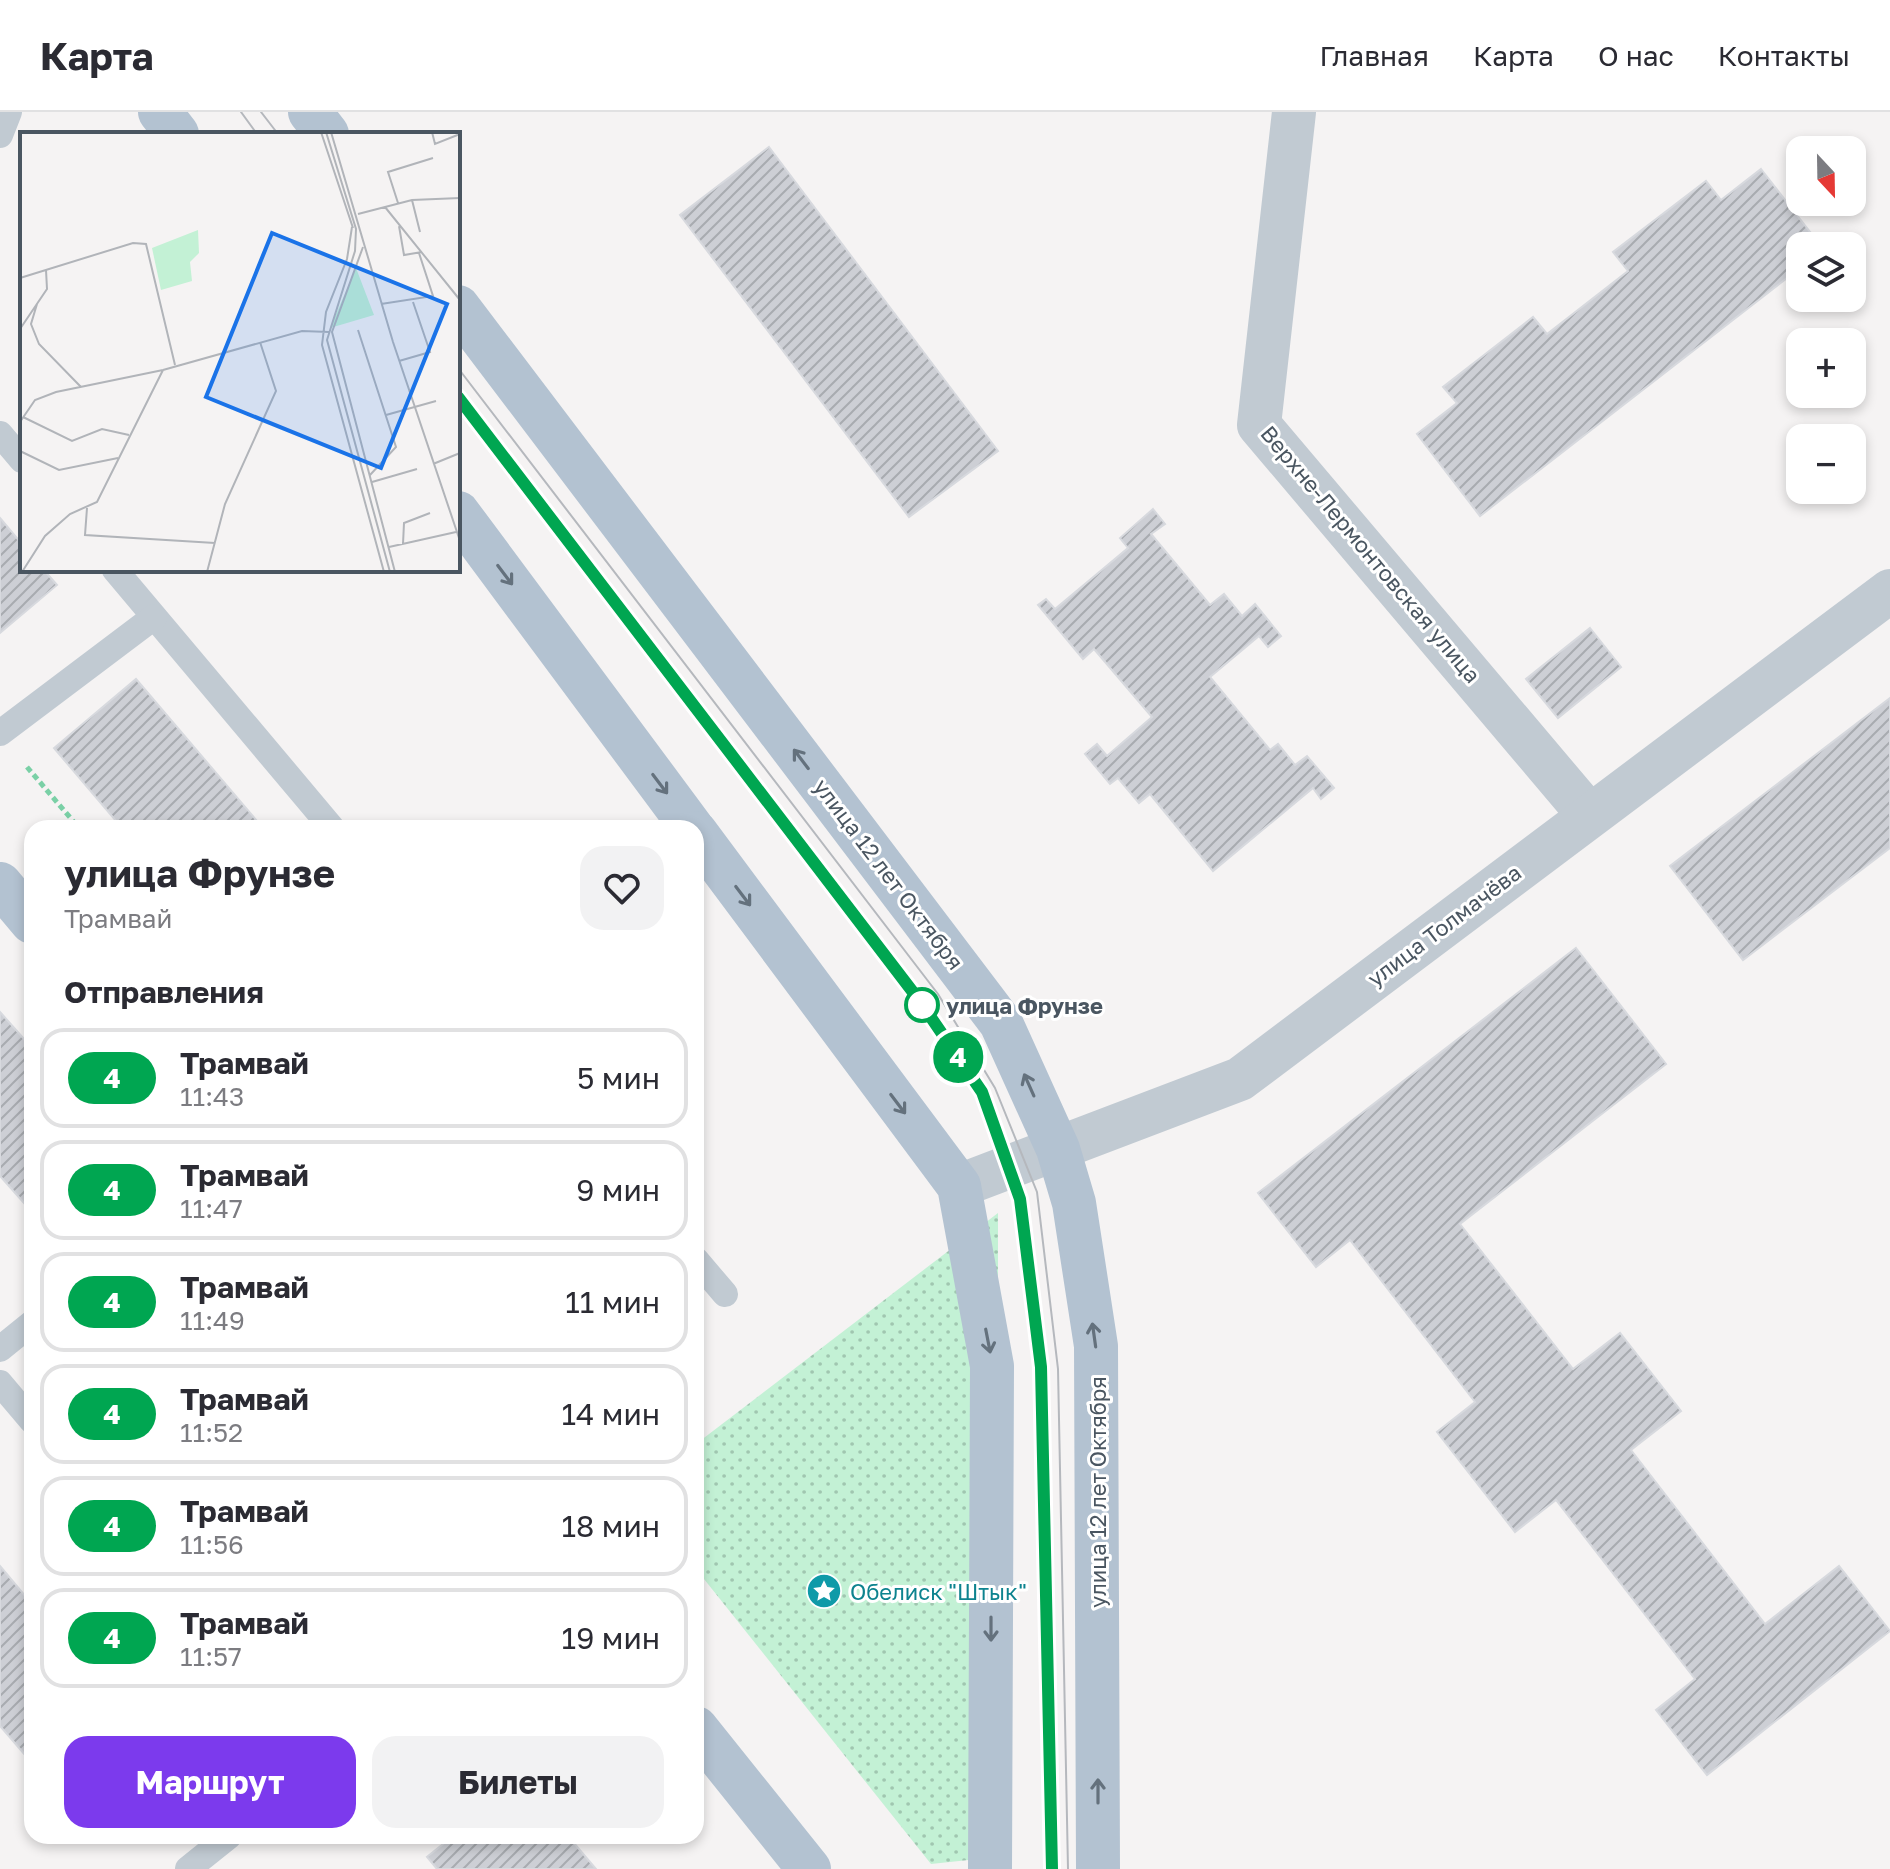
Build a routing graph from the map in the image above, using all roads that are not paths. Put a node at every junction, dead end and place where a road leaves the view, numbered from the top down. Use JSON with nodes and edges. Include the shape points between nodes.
{"nodes":[{"id":1,"x":9,"y":112,"type":"edge"},
{"id":2,"x":160,"y":112,"type":"edge"},
{"id":3,"x":310,"y":112,"type":"edge"},
{"id":4,"x":1294,"y":112,"type":"edge"},
{"id":5,"x":175,"y":132,"type":"edge"},
{"id":6,"x":325,"y":132,"type":"edge"},
{"id":7,"x":0,"y":135,"type":"edge"},
{"id":8,"x":460,"y":310,"type":"edge"},
{"id":9,"x":0,"y":434,"type":"edge"},
{"id":10,"x":20,"y":458,"type":"edge"},
{"id":11,"x":460,"y":516,"type":"edge"},
{"id":12,"x":117,"y":572,"type":"edge"},
{"id":13,"x":1890,"y":591,"type":"edge"},
{"id":14,"x":154,"y":617,"type":"junction"},
{"id":15,"x":0,"y":733,"type":"edge"},
{"id":16,"x":1589,"y":815,"type":"junction"},
{"id":17,"x":325,"y":820,"type":"edge"},
{"id":18,"x":686,"y":820,"type":"edge"},
{"id":19,"x":704,"y":844,"type":"edge"},
{"id":20,"x":0,"y":884,"type":"edge"},
{"id":21,"x":24,"y":912,"type":"edge"},
{"id":22,"x":1058,"y":1149,"type":"junction"},
{"id":23,"x":959,"y":1186,"type":"junction"},
{"id":24,"x":704,"y":1269,"type":"edge"},
{"id":25,"x":725,"y":1294,"type":"dead end"},
{"id":26,"x":24,"y":1330,"type":"edge"},
{"id":27,"x":0,"y":1349,"type":"edge"},
{"id":28,"x":0,"y":1383,"type":"edge"},
{"id":29,"x":24,"y":1412,"type":"edge"},
{"id":30,"x":704,"y":1738,"type":"edge"},
{"id":31,"x":219,"y":1844,"type":"edge"},
{"id":32,"x":188,"y":1869,"type":"edge"},
{"id":33,"x":809,"y":1869,"type":"edge"},
{"id":34,"x":990,"y":1869,"type":"edge"},
{"id":35,"x":1098,"y":1869,"type":"edge"}],
"edges":[{"from":1,"to":7,"type":"lane"},
{"from":2,"to":5,"type":"main road"},
{"from":3,"to":6,"type":"main road"},
{"from":4,"to":16,"type":"street","name":"Верхне-Лермонтовская улица","via":[[1259,425]]},
{"from":22,"to":8,"type":"main road","name":"улица 12 лет Октября","one_way":true,"via":[[1001,1023]]},
{"from":9,"to":10,"type":"lane"},
{"from":11,"to":18,"type":"main road","one_way":true},
{"from":12,"to":14,"type":"lane"},
{"from":13,"to":16,"type":"street","name":"улица Толмачёва"},
{"from":14,"to":15,"type":"lane"},
{"from":14,"to":17,"type":"lane"},
{"from":16,"to":22,"type":"street","name":"улица Толмачёва","via":[[1240,1079]]},
{"from":19,"to":23,"type":"main road","one_way":true},
{"from":20,"to":21,"type":"main road"},
{"from":22,"to":23,"type":"street","name":"улица Толмачёва"},
{"from":35,"to":22,"type":"main road","name":"улица 12 лет Октября","one_way":true,"via":[[1096,1346],[1074,1203]]},
{"from":23,"to":34,"type":"main road","one_way":true,"via":[[992,1366]]},
{"from":24,"to":25,"type":"lane"},
{"from":26,"to":27,"type":"lane"},
{"from":28,"to":29,"type":"lane"},
{"from":30,"to":33,"type":"main road"},
{"from":31,"to":32,"type":"lane"}]}
